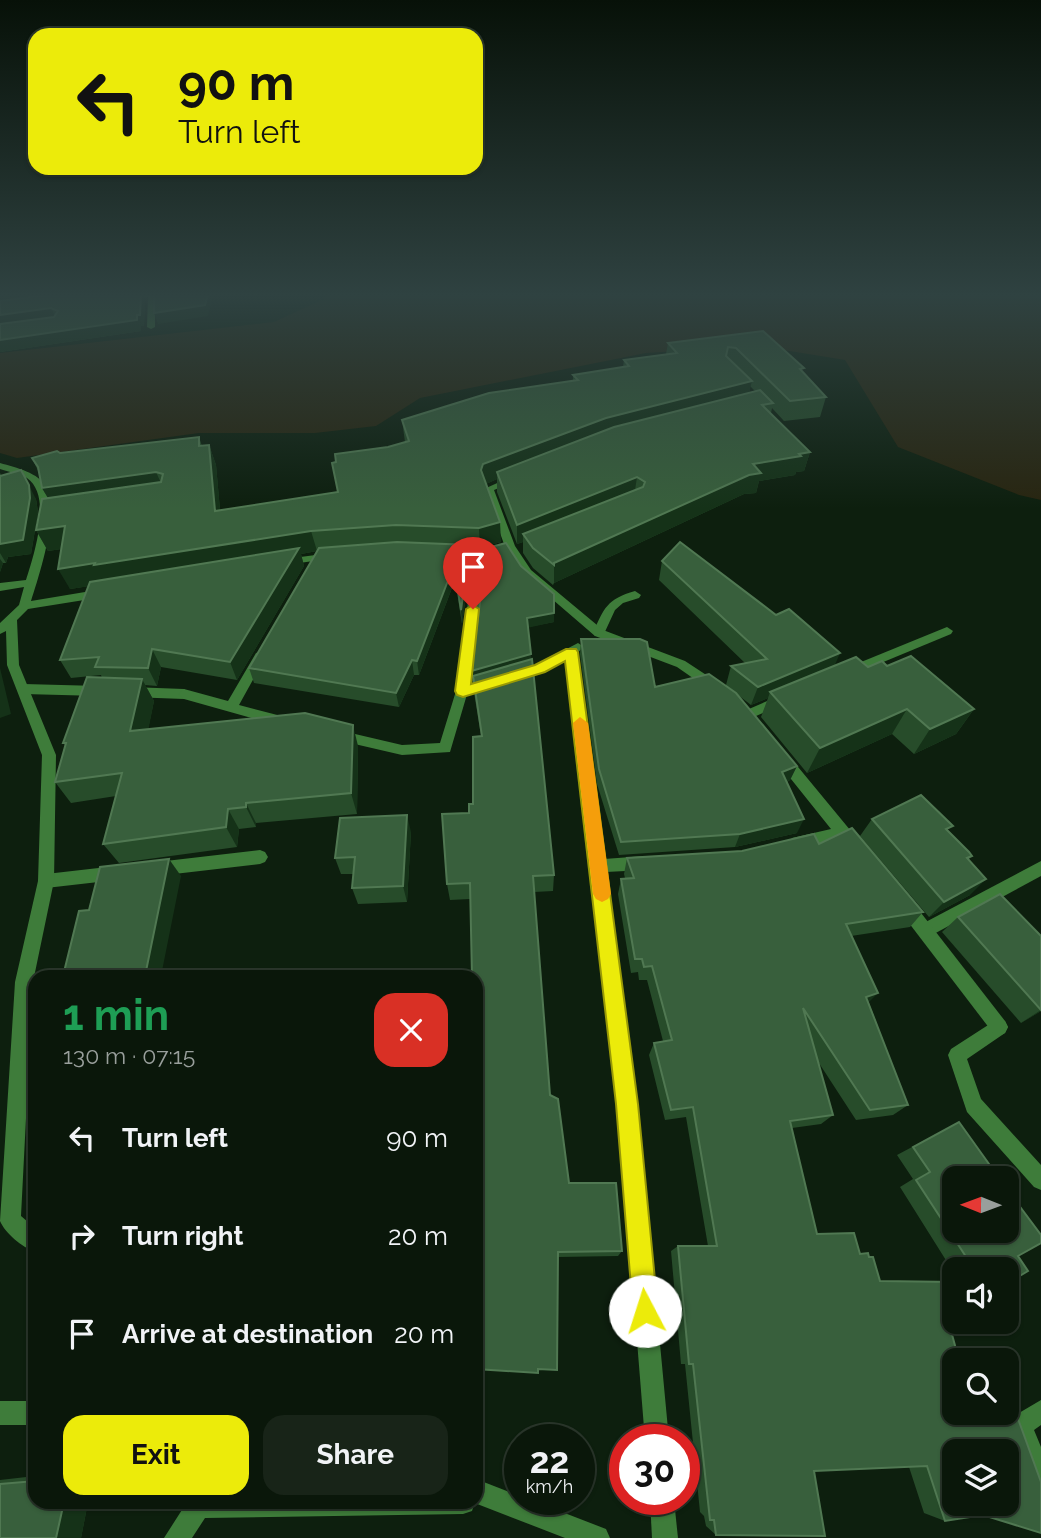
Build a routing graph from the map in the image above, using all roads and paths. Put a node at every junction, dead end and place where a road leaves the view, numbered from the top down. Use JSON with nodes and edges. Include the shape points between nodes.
{"nodes":[{"id":1,"x":0,"y":466,"type":"edge"},
{"id":2,"x":528,"y":474,"type":"edge"},
{"id":3,"x":59,"y":513,"type":"edge"},
{"id":4,"x":46,"y":515,"type":"junction"},
{"id":5,"x":525,"y":546,"type":"edge"},
{"id":6,"x":511,"y":548,"type":"junction"},
{"id":7,"x":439,"y":552,"type":"edge"},
{"id":8,"x":480,"y":554,"type":"junction"},
{"id":9,"x":343,"y":555,"type":"edge"},
{"id":10,"x":277,"y":564,"type":"edge"},
{"id":11,"x":30,"y":583,"type":"junction"},
{"id":12,"x":0,"y":587,"type":"edge"},
{"id":13,"x":117,"y":591,"type":"edge"},
{"id":14,"x":635,"y":595,"type":"dead end"},
{"id":15,"x":12,"y":618,"type":"edge"},
{"id":16,"x":947,"y":631,"type":"dead end"},
{"id":17,"x":599,"y":633,"type":"junction"},
{"id":18,"x":264,"y":649,"type":"edge"},
{"id":19,"x":571,"y":652,"type":"junction"},
{"id":20,"x":834,"y":678,"type":"edge"},
{"id":21,"x":501,"y":680,"type":"edge"},
{"id":22,"x":24,"y":689,"type":"junction"},
{"id":23,"x":797,"y":694,"type":"edge"},
{"id":24,"x":726,"y":695,"type":"edge"},
{"id":25,"x":738,"y":703,"type":"edge"},
{"id":26,"x":231,"y":707,"type":"junction"},
{"id":27,"x":302,"y":726,"type":"edge"},
{"id":28,"x":327,"y":732,"type":"edge"},
{"id":29,"x":773,"y":747,"type":"edge"},
{"id":30,"x":843,"y":832,"type":"junction"},
{"id":31,"x":776,"y":848,"type":"edge"},
{"id":32,"x":260,"y":857,"type":"dead end"},
{"id":33,"x":667,"y":862,"type":"edge"},
{"id":34,"x":868,"y":862,"type":"edge"},
{"id":35,"x":599,"y":866,"type":"junction"},
{"id":36,"x":1041,"y":867,"type":"edge"},
{"id":37,"x":46,"y":881,"type":"junction"},
{"id":38,"x":893,"y":891,"type":"edge"},
{"id":39,"x":926,"y":930,"type":"junction"},
{"id":40,"x":1041,"y":1180,"type":"edge"},
{"id":41,"x":28,"y":1236,"type":"edge"},
{"id":42,"x":1041,"y":1412,"type":"edge"},
{"id":43,"x":0,"y":1413,"type":"edge"},
{"id":44,"x":28,"y":1413,"type":"edge"},
{"id":45,"x":656,"y":1424,"type":"edge"},
{"id":46,"x":1041,"y":1477,"type":"edge"},
{"id":47,"x":488,"y":1501,"type":"edge"},
{"id":48,"x":197,"y":1509,"type":"edge"},
{"id":49,"x":663,"y":1515,"type":"edge"},
{"id":50,"x":177,"y":1538,"type":"edge"},
{"id":51,"x":597,"y":1538,"type":"edge"},
{"id":52,"x":665,"y":1538,"type":"edge"}],
"edges":[{"from":1,"to":4,"type":"street","via":[[30,476],[43,490]]},
{"from":2,"to":6,"type":"street","via":[[489,489]]},
{"from":3,"to":4,"type":"street"},
{"from":4,"to":11,"type":"street","via":[[42,548]]},
{"from":5,"to":6,"type":"street"},
{"from":6,"to":8,"type":"street"},
{"from":6,"to":17,"type":"street","via":[[527,572]]},
{"from":7,"to":8,"type":"street"},
{"from":8,"to":28,"type":"street","via":[[469,690],[445,748],[402,750]]},
{"from":9,"to":10,"type":"street","via":[[314,563]]},
{"from":11,"to":12,"type":"street"},
{"from":11,"to":15,"type":"street"},
{"from":13,"to":15,"type":"street"},
{"from":14,"to":17,"type":"street","via":[[608,607]]},
{"from":15,"to":22,"type":"street","via":[[13,665]]},
{"from":16,"to":20,"type":"street"},
{"from":17,"to":19,"type":"street"},
{"from":17,"to":24,"type":"street","via":[[681,664]]},
{"from":18,"to":26,"type":"street"},
{"from":19,"to":21,"type":"street"},
{"from":19,"to":35,"type":"street"},
{"from":22,"to":26,"type":"street","via":[[184,694]]},
{"from":22,"to":37,"type":"street","via":[[49,755]]},
{"from":23,"to":25,"type":"street","via":[[751,720]]},
{"from":26,"to":27,"type":"street"},
{"from":29,"to":30,"type":"street"},
{"from":30,"to":31,"type":"street"},
{"from":30,"to":34,"type":"street"},
{"from":32,"to":37,"type":"street"},
{"from":33,"to":35,"type":"street"},
{"from":35,"to":45,"type":"street","via":[[630,1130]]},
{"from":36,"to":39,"type":"street"},
{"from":37,"to":41,"type":"street","via":[[24,982],[10,1220]]},
{"from":38,"to":39,"type":"street"},
{"from":39,"to":40,"type":"street","via":[[999,1027],[957,1055],[974,1105]]},
{"from":42,"to":46,"type":"street","via":[[1020,1425]]},
{"from":43,"to":44,"type":"street"},
{"from":47,"to":51,"type":"street"},
{"from":48,"to":50,"type":"street"},
{"from":49,"to":52,"type":"street"}]}
